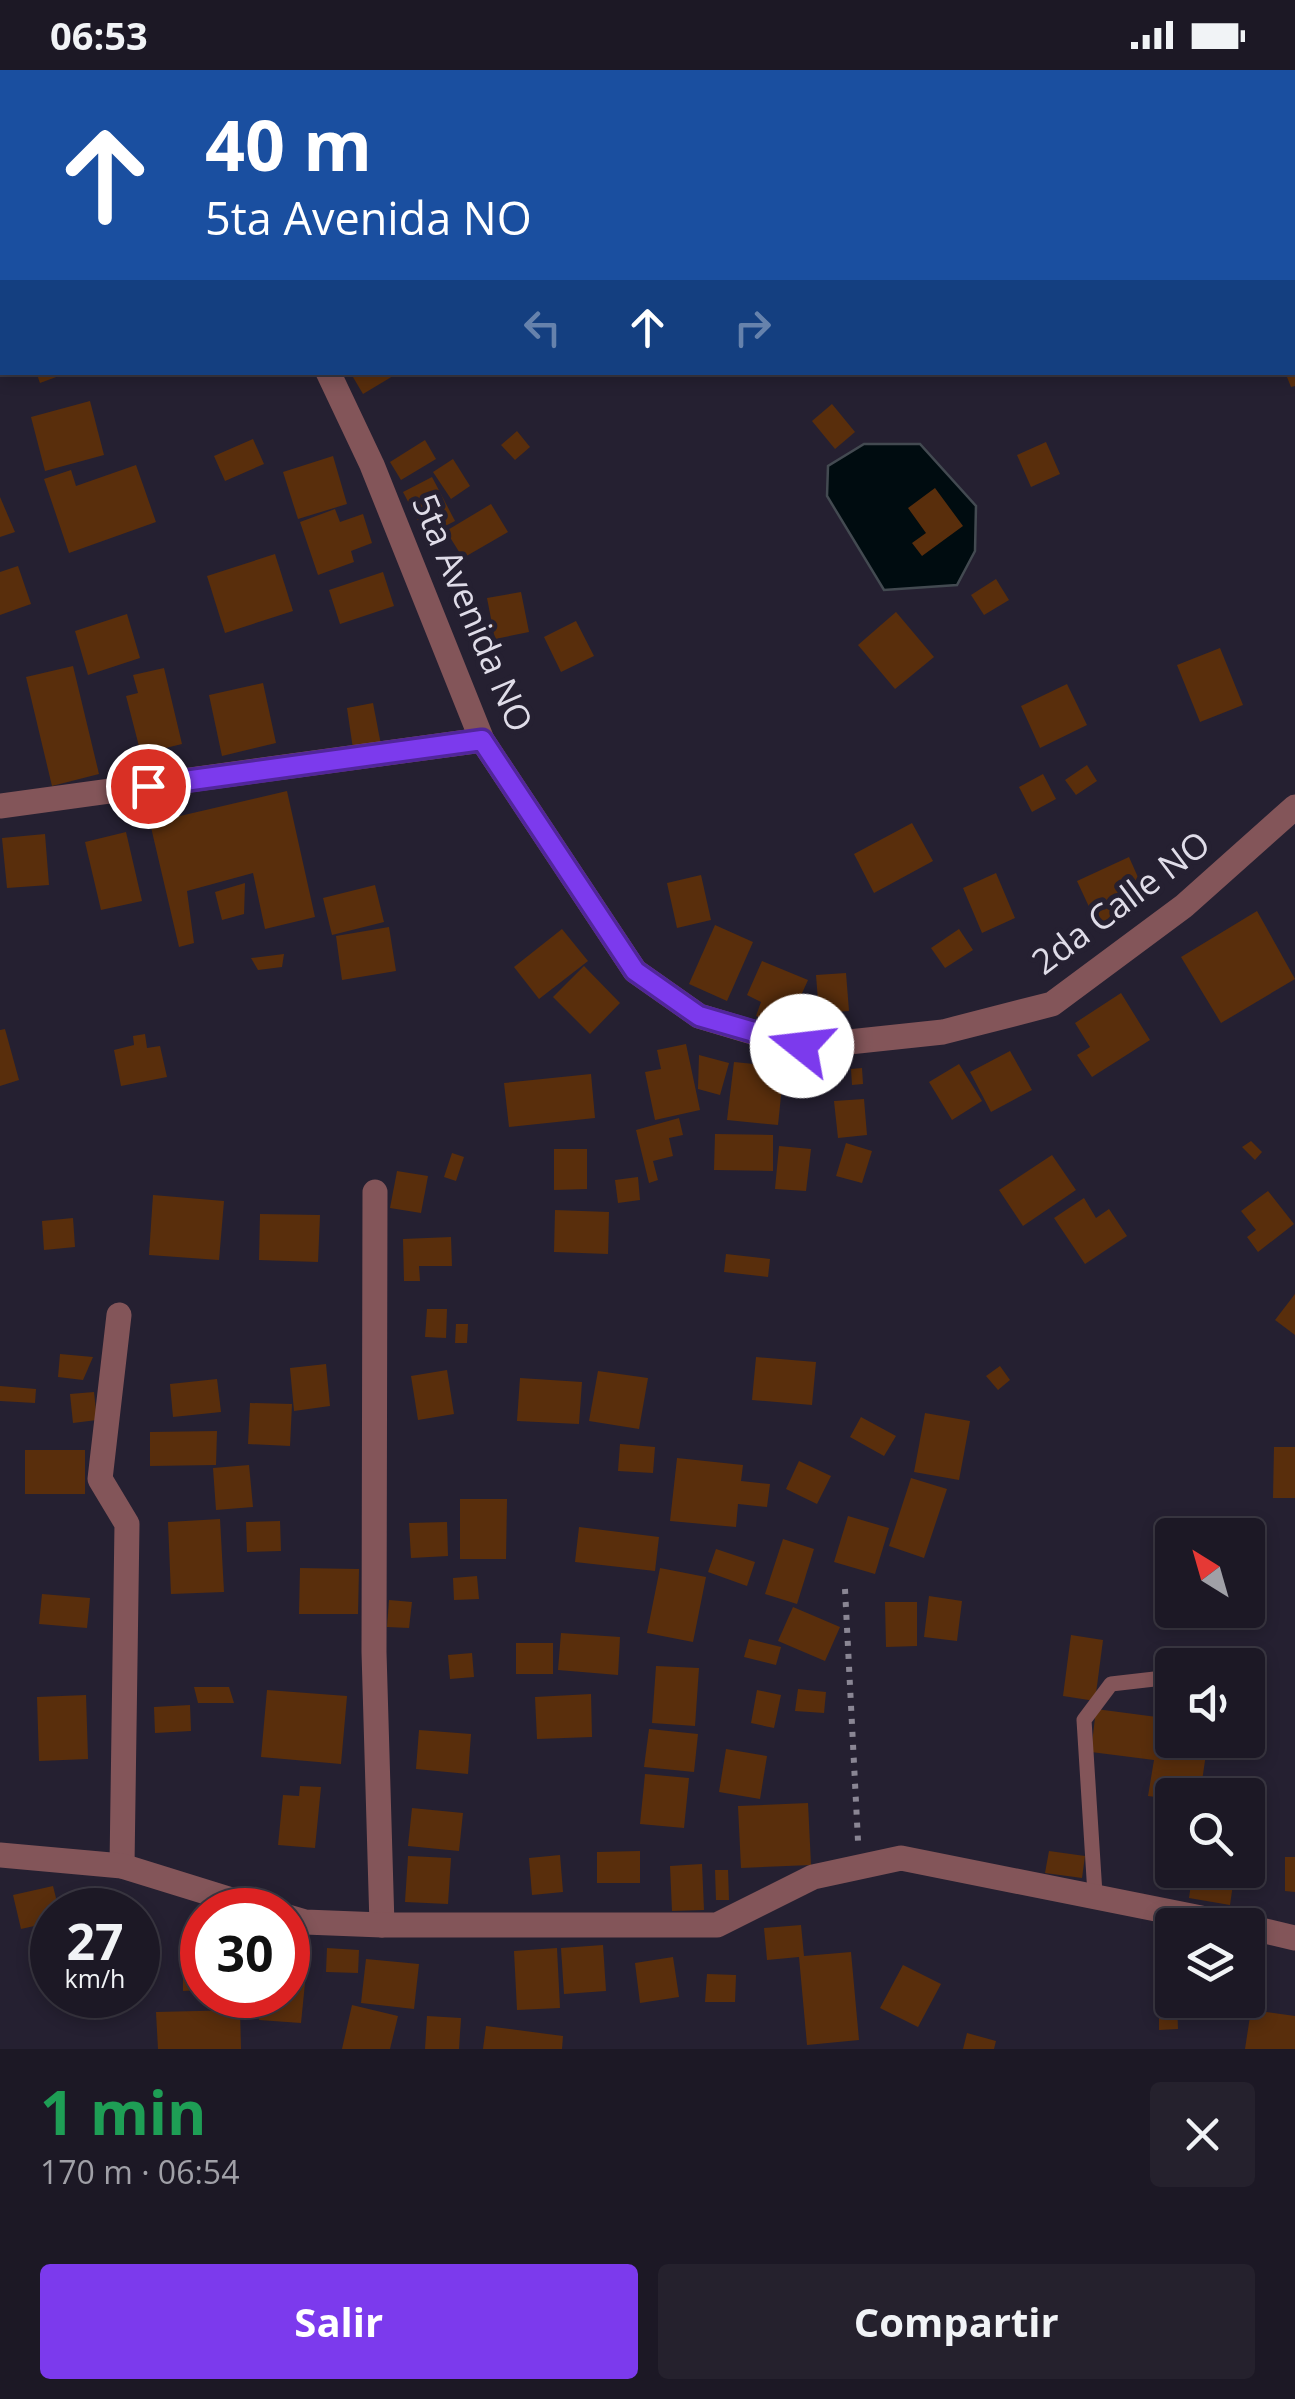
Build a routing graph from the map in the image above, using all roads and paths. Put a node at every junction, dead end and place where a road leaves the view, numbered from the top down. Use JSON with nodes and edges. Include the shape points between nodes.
{"nodes":[{"id":1,"x":329,"y":375,"type":"edge"},
{"id":2,"x":482,"y":740,"type":"junction"},
{"id":3,"x":0,"y":806,"type":"edge"},
{"id":4,"x":1295,"y":807,"type":"edge"},
{"id":5,"x":635,"y":971,"type":"joint"},
{"id":6,"x":375,"y":1192,"type":"dead end"},
{"id":7,"x":119,"y":1315,"type":"dead end"},
{"id":8,"x":845,"y":1590,"type":"dead end"},
{"id":9,"x":1155,"y":1679,"type":"edge"},
{"id":10,"x":0,"y":1855,"type":"edge"},
{"id":11,"x":122,"y":1866,"type":"junction"},
{"id":12,"x":859,"y":1867,"type":"junction"},
{"id":13,"x":193,"y":1888,"type":"edge"},
{"id":14,"x":1094,"y":1894,"type":"junction"},
{"id":15,"x":1158,"y":1908,"type":"edge"},
{"id":16,"x":310,"y":1922,"type":"edge"},
{"id":17,"x":382,"y":1926,"type":"junction"},
{"id":18,"x":1265,"y":1932,"type":"edge"},
{"id":19,"x":1295,"y":1938,"type":"edge"}],
"edges":[{"from":1,"to":2,"type":"street","name":"5ta Avenida NO"},
{"from":2,"to":3,"type":"street"},
{"from":2,"to":5,"type":"street","name":"5ta Avenida NO"},
{"from":4,"to":5,"type":"street","name":"2da Calle NO","via":[[1184,906],[1052,1004],[943,1032],[802,1046],[699,1016]]},
{"from":6,"to":17,"type":"street","via":[[374,1652]]},
{"from":7,"to":11,"type":"street","via":[[100,1478],[127,1524]]},
{"from":8,"to":12,"type":"path"},
{"from":9,"to":14,"type":"lane","via":[[1111,1684],[1084,1720]]},
{"from":10,"to":11,"type":"street"},
{"from":11,"to":13,"type":"street"},
{"from":12,"to":14,"type":"street","via":[[900,1858]]},
{"from":12,"to":17,"type":"street","via":[[813,1877],[717,1925]]},
{"from":14,"to":15,"type":"street"},
{"from":16,"to":17,"type":"street"},
{"from":18,"to":19,"type":"street"}]}
